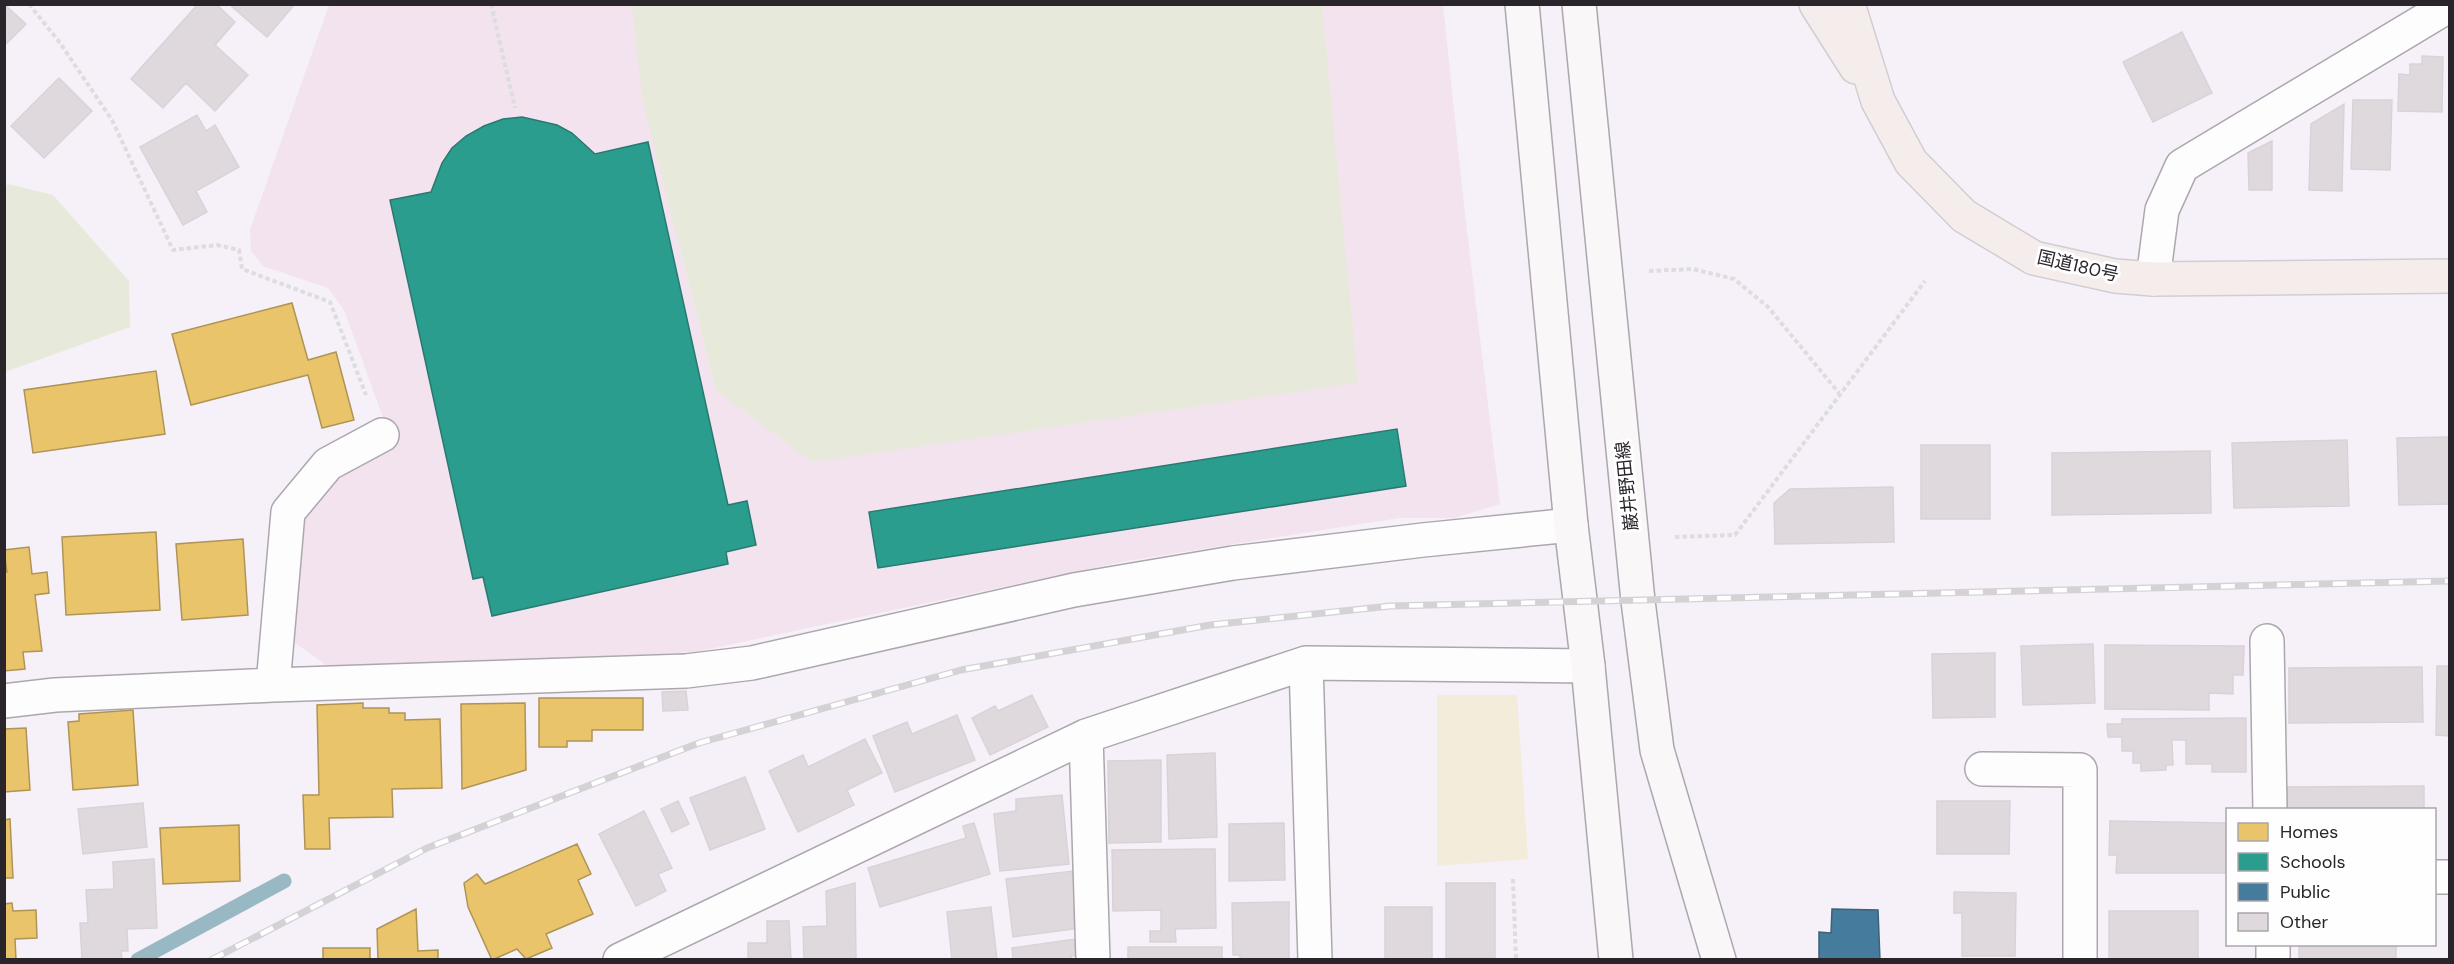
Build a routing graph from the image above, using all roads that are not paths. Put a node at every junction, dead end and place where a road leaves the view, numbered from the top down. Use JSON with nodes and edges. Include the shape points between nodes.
{"nodes":[{"id":1,"x":1522,"y":4,"type":"edge"},
{"id":2,"x":1579,"y":4,"type":"edge"},
{"id":3,"x":1816,"y":4,"type":"edge"},
{"id":4,"x":1848,"y":4,"type":"edge"},
{"id":5,"x":1871,"y":4,"type":"edge"},
{"id":6,"x":2450,"y":5,"type":"edge"},
{"id":7,"x":1878,"y":101,"type":"junction"},
{"id":8,"x":2450,"y":276,"type":"edge"},
{"id":9,"x":2153,"y":279,"type":"junction"},
{"id":10,"x":382,"y":435,"type":"road end"},
{"id":11,"x":1571,"y":525,"type":"junction"},
{"id":12,"x":2267,"y":641,"type":"dead end"},
{"id":13,"x":1306,"y":663,"type":"junction"},
{"id":14,"x":1588,"y":666,"type":"junction"},
{"id":15,"x":273,"y":685,"type":"junction"},
{"id":16,"x":4,"y":701,"type":"edge"},
{"id":17,"x":1086,"y":736,"type":"junction"},
{"id":18,"x":1982,"y":769,"type":"dead end"},
{"id":19,"x":2270,"y":808,"type":"edge"},
{"id":20,"x":620,"y":960,"type":"edge"},
{"id":21,"x":1094,"y":960,"type":"edge"},
{"id":22,"x":1315,"y":960,"type":"edge"},
{"id":23,"x":1616,"y":960,"type":"edge"},
{"id":24,"x":1719,"y":960,"type":"edge"},
{"id":25,"x":2080,"y":960,"type":"edge"}],
"edges":[{"from":1,"to":11,"type":"main road"},
{"from":2,"to":24,"type":"main road","name":"巌井野田線","via":[[1638,601],[1657,750]]},
{"from":3,"to":7,"type":"highway"},
{"from":4,"to":7,"type":"highway","name":"国道180号"},
{"from":5,"to":7,"type":"highway"},
{"from":6,"to":9,"type":"street","via":[[2182,165],[2162,210]]},
{"from":7,"to":9,"type":"highway","name":"国道180号","via":[[1911,162],[1964,216],[2034,258],[2115,276]]},
{"from":8,"to":9,"type":"highway","name":"国道180号"},
{"from":10,"to":15,"type":"street","via":[[328,464],[288,512]]},
{"from":11,"to":14,"type":"main road"},
{"from":11,"to":15,"type":"street","via":[[1245,562],[1119,582],[741,664],[686,670]]},
{"from":12,"to":19,"type":"street"},
{"from":13,"to":14,"type":"street"},
{"from":13,"to":17,"type":"street"},
{"from":13,"to":22,"type":"street"},
{"from":14,"to":23,"type":"main road"},
{"from":15,"to":16,"type":"street"},
{"from":17,"to":20,"type":"street"},
{"from":17,"to":21,"type":"street"},
{"from":18,"to":25,"type":"street","via":[[2080,770]]}]}
